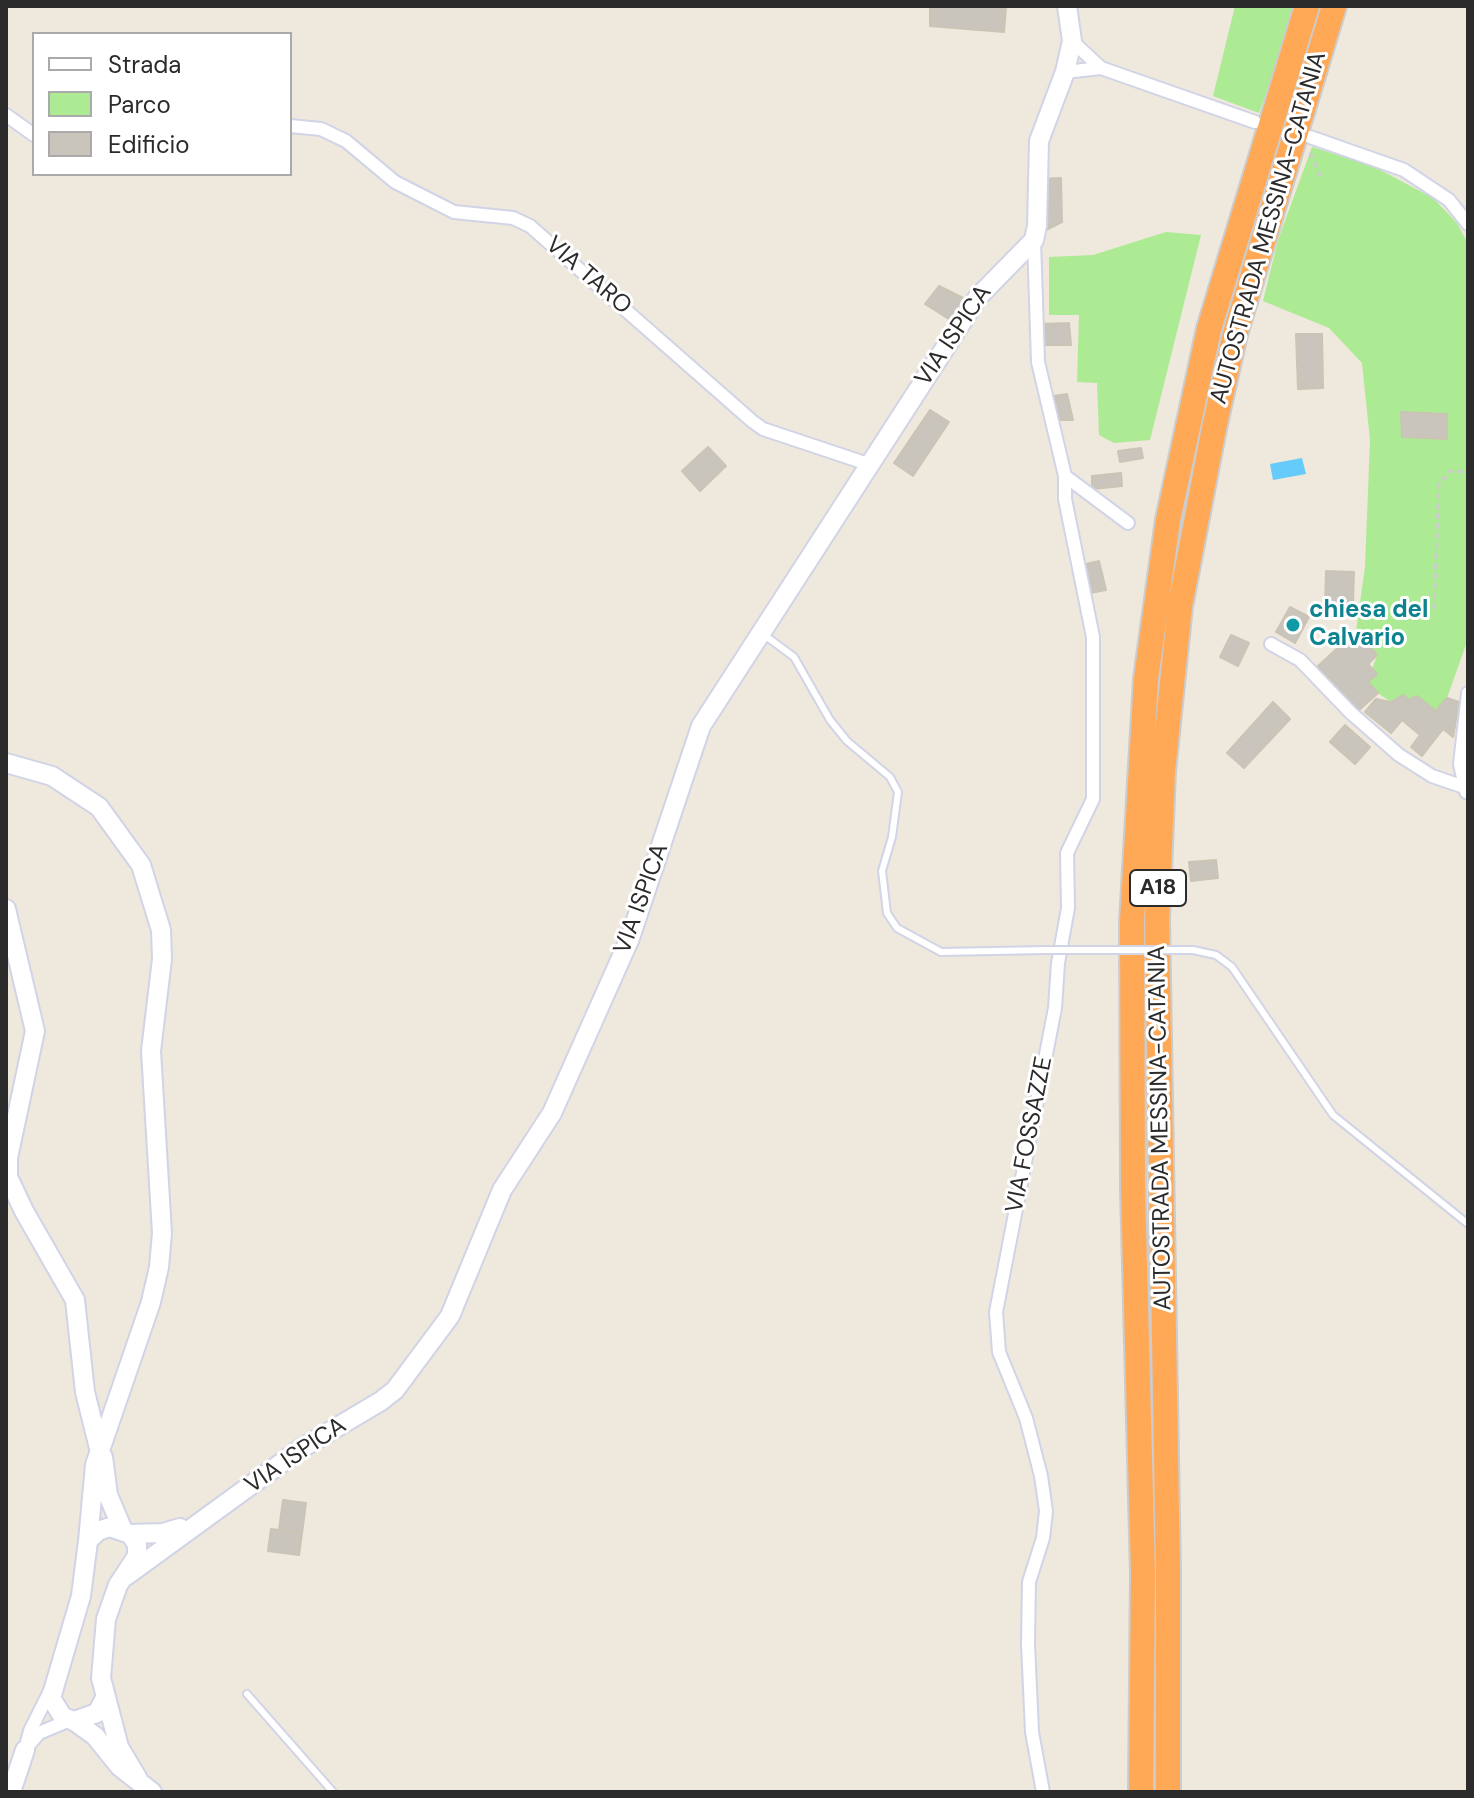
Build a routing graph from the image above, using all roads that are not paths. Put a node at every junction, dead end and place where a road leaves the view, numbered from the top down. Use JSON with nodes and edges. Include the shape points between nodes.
{"nodes":[{"id":1,"x":1067,"y":6,"type":"edge"},
{"id":2,"x":1307,"y":6,"type":"edge"},
{"id":3,"x":1334,"y":6,"type":"edge"},
{"id":4,"x":1072,"y":41,"type":"junction"},
{"id":5,"x":1101,"y":68,"type":"junction"},
{"id":6,"x":1065,"y":72,"type":"junction"},
{"id":7,"x":6,"y":115,"type":"edge"},
{"id":8,"x":1255,"y":122,"type":"dead end"},
{"id":9,"x":292,"y":126,"type":"edge"},
{"id":10,"x":32,"y":134,"type":"edge"},
{"id":11,"x":1310,"y":137,"type":"road end"},
{"id":12,"x":1468,"y":224,"type":"edge"},
{"id":13,"x":1034,"y":240,"type":"junction"},
{"id":14,"x":868,"y":464,"type":"junction"},
{"id":15,"x":1065,"y":476,"type":"junction"},
{"id":16,"x":1128,"y":523,"type":"dead end"},
{"id":17,"x":763,"y":634,"type":"junction"},
{"id":18,"x":1271,"y":644,"type":"dead end"},
{"id":19,"x":1468,"y":693,"type":"edge"},
{"id":20,"x":6,"y":763,"type":"edge"},
{"id":21,"x":1466,"y":791,"type":"edge"},
{"id":22,"x":6,"y":909,"type":"edge"},
{"id":23,"x":1468,"y":1224,"type":"edge"},
{"id":24,"x":85,"y":1392,"type":"junction"},
{"id":25,"x":114,"y":1403,"type":"junction"},
{"id":26,"x":101,"y":1442,"type":"junction"},
{"id":27,"x":212,"y":1514,"type":"junction"},
{"id":28,"x":126,"y":1531,"type":"junction"},
{"id":29,"x":88,"y":1541,"type":"junction"},
{"id":30,"x":126,"y":1576,"type":"junction"},
{"id":31,"x":53,"y":1686,"type":"junction"},
{"id":32,"x":247,"y":1694,"type":"dead end"},
{"id":33,"x":104,"y":1700,"type":"junction"},
{"id":34,"x":72,"y":1721,"type":"junction"},
{"id":35,"x":25,"y":1750,"type":"junction"},
{"id":36,"x":145,"y":1786,"type":"edge"},
{"id":37,"x":11,"y":1792,"type":"edge"},
{"id":38,"x":333,"y":1792,"type":"edge"},
{"id":39,"x":1043,"y":1792,"type":"edge"},
{"id":40,"x":1141,"y":1792,"type":"edge"},
{"id":41,"x":1168,"y":1792,"type":"edge"}],
"edges":[{"from":1,"to":4,"type":"street"},
{"from":2,"to":40,"type":"highway","name":"AUTOSTRADA MESSINA-CATANIA","number":"A18","via":[[1209,329],[1168,520],[1144,693],[1132,921],[1143,1574]]},
{"from":3,"to":41,"type":"highway","name":"AUTOSTRADA MESSINA-CATANIA","number":"A18","via":[[1226,374],[1180,606],[1163,771],[1157,920]]},
{"from":4,"to":5,"type":"street"},
{"from":4,"to":6,"type":"street"},
{"from":5,"to":6,"type":"street"},
{"from":5,"to":8,"type":"street"},
{"from":6,"to":13,"type":"street","via":[[1039,141]]},
{"from":7,"to":10,"type":"street"},
{"from":9,"to":14,"type":"street","name":"VIA TARO","via":[[321,129],[346,141],[395,182],[454,212],[513,218],[530,226],[763,429]]},
{"from":11,"to":12,"type":"street","via":[[1404,170],[1449,200]]},
{"from":13,"to":14,"type":"street","name":"VIA ISPICA","via":[[978,297]]},
{"from":13,"to":15,"type":"street","via":[[1038,362]]},
{"from":14,"to":17,"type":"street","name":"VIA ISPICA"},
{"from":15,"to":16,"type":"street"},
{"from":15,"to":39,"type":"street","name":"VIA FOSSAZZE","via":[[1093,637],[1093,799],[1067,853],[1068,908],[1055,1008],[996,1312],[999,1352],[1026,1418],[1046,1511],[1029,1582],[1028,1644],[1032,1732]]},
{"from":17,"to":23,"type":"lane","bridge":true,"via":[[794,657],[830,720],[890,777],[898,792],[882,871],[887,913],[897,928],[941,952],[1193,950],[1216,955],[1232,967],[1333,1115]]},
{"from":17,"to":27,"type":"street","name":"VIA ISPICA","via":[[701,726],[630,938],[552,1113],[502,1190],[450,1316],[395,1390],[302,1448]]},
{"from":18,"to":21,"type":"street","via":[[1300,660],[1399,755]]},
{"from":19,"to":21,"type":"street","via":[[1460,764]]},
{"from":20,"to":25,"type":"street","via":[[52,776],[99,807],[141,865],[161,930],[151,1065],[161,1245],[151,1302]]},
{"from":22,"to":24,"type":"street","via":[[35,1031],[8,1177],[75,1300]]},
{"from":24,"to":25,"type":"street"},
{"from":24,"to":26,"type":"street"},
{"from":25,"to":26,"type":"street"},
{"from":26,"to":28,"type":"street","via":[[108,1495]]},
{"from":26,"to":29,"type":"street"},
{"from":27,"to":28,"type":"street","via":[[163,1533]]},
{"from":27,"to":30,"type":"street"},
{"from":28,"to":29,"type":"street","via":[[110,1527]]},
{"from":28,"to":30,"type":"street","via":[[137,1544],[137,1556]]},
{"from":29,"to":31,"type":"street","via":[[81,1596]]},
{"from":30,"to":33,"type":"street","via":[[106,1619],[100,1659]]},
{"from":31,"to":34,"type":"street","via":[[55,1710]]},
{"from":31,"to":35,"type":"street"},
{"from":32,"to":38,"type":"lane"},
{"from":33,"to":34,"type":"street","via":[[97,1713]]},
{"from":33,"to":36,"type":"street","via":[[119,1747]]},
{"from":34,"to":35,"type":"street","via":[[39,1733]]},
{"from":34,"to":36,"type":"street","via":[[95,1736],[120,1767]]},
{"from":35,"to":37,"type":"street"}]}
